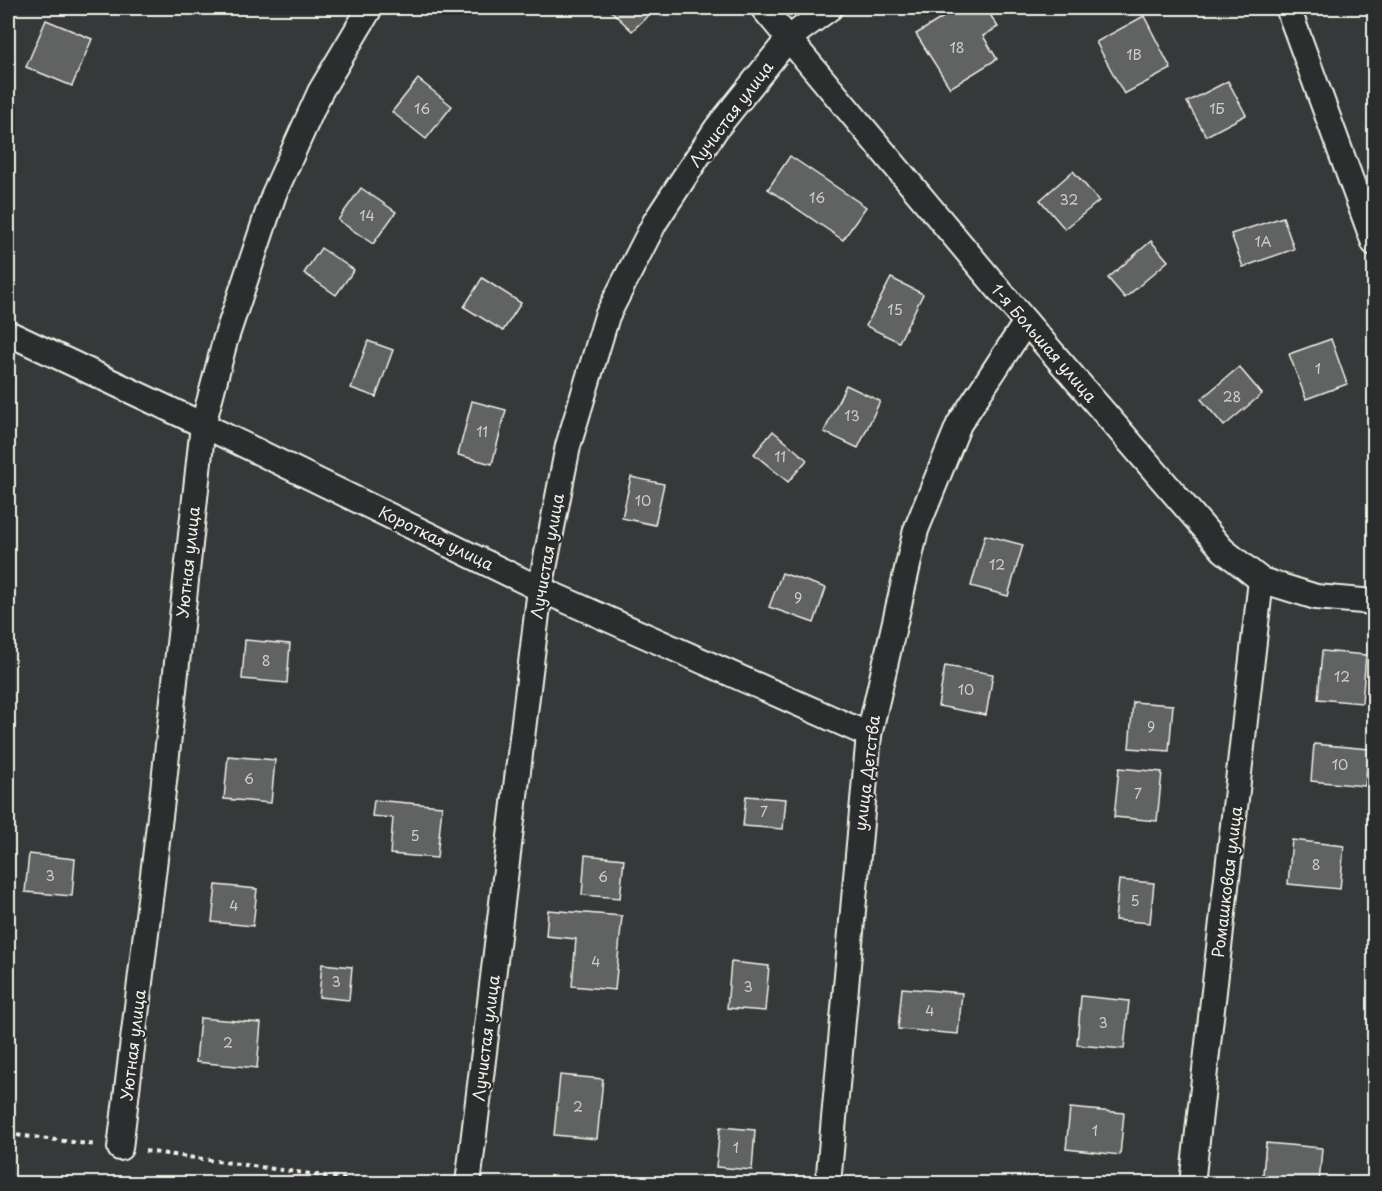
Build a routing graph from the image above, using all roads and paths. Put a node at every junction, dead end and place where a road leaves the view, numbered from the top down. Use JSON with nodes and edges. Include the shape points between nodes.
{"nodes":[{"id":1,"x":370,"y":8,"type":"edge"},
{"id":2,"x":762,"y":8,"type":"edge"},
{"id":3,"x":830,"y":8,"type":"edge"},
{"id":4,"x":1288,"y":8,"type":"edge"},
{"id":5,"x":789,"y":38,"type":"junction"},
{"id":6,"x":1374,"y":243,"type":"edge"},
{"id":7,"x":1026,"y":322,"type":"junction"},
{"id":8,"x":8,"y":333,"type":"edge"},
{"id":9,"x":203,"y":425,"type":"junction"},
{"id":10,"x":1261,"y":580,"type":"junction"},
{"id":11,"x":540,"y":589,"type":"junction"},
{"id":12,"x":1374,"y":602,"type":"edge"},
{"id":13,"x":869,"y":735,"type":"junction"},
{"id":14,"x":8,"y":1134,"type":"edge"},
{"id":15,"x":120,"y":1148,"type":"junction"},
{"id":16,"x":382,"y":1184,"type":"edge"},
{"id":17,"x":468,"y":1184,"type":"edge"},
{"id":18,"x":828,"y":1184,"type":"edge"},
{"id":19,"x":1192,"y":1184,"type":"edge"}],
"edges":[{"from":1,"to":9,"type":"street","name":"Уютная улица","via":[[320,92],[274,194],[225,341]]},
{"from":2,"to":5,"type":"street","name":"1-я Большая улица"},
{"from":3,"to":5,"type":"street","name":"Лучистая улица"},
{"from":4,"to":6,"type":"street"},
{"from":5,"to":7,"type":"street","name":"1-я Большая улица"},
{"from":5,"to":11,"type":"street","name":"Лучистая улица","via":[[716,129],[667,203],[607,316],[568,446]]},
{"from":7,"to":10,"type":"street","name":"1-я Большая улица","via":[[1223,550]]},
{"from":7,"to":13,"type":"street","name":"улица Детства","via":[[959,424],[916,530]]},
{"from":8,"to":9,"type":"street","name":"Короткая улица"},
{"from":9,"to":11,"type":"street","name":"Короткая улица"},
{"from":9,"to":15,"type":"street","name":"Уютная улица"},
{"from":10,"to":12,"type":"street","name":"1-я Большая улица","via":[[1316,597]]},
{"from":10,"to":19,"type":"street","name":"Ромашковая улица"},
{"from":11,"to":13,"type":"street","name":"Короткая улица"},
{"from":11,"to":17,"type":"street","name":"Лучистая улица"},
{"from":13,"to":18,"type":"street","name":"улица Детства"},
{"from":14,"to":15,"type":"path"},
{"from":15,"to":16,"type":"path"}]}
